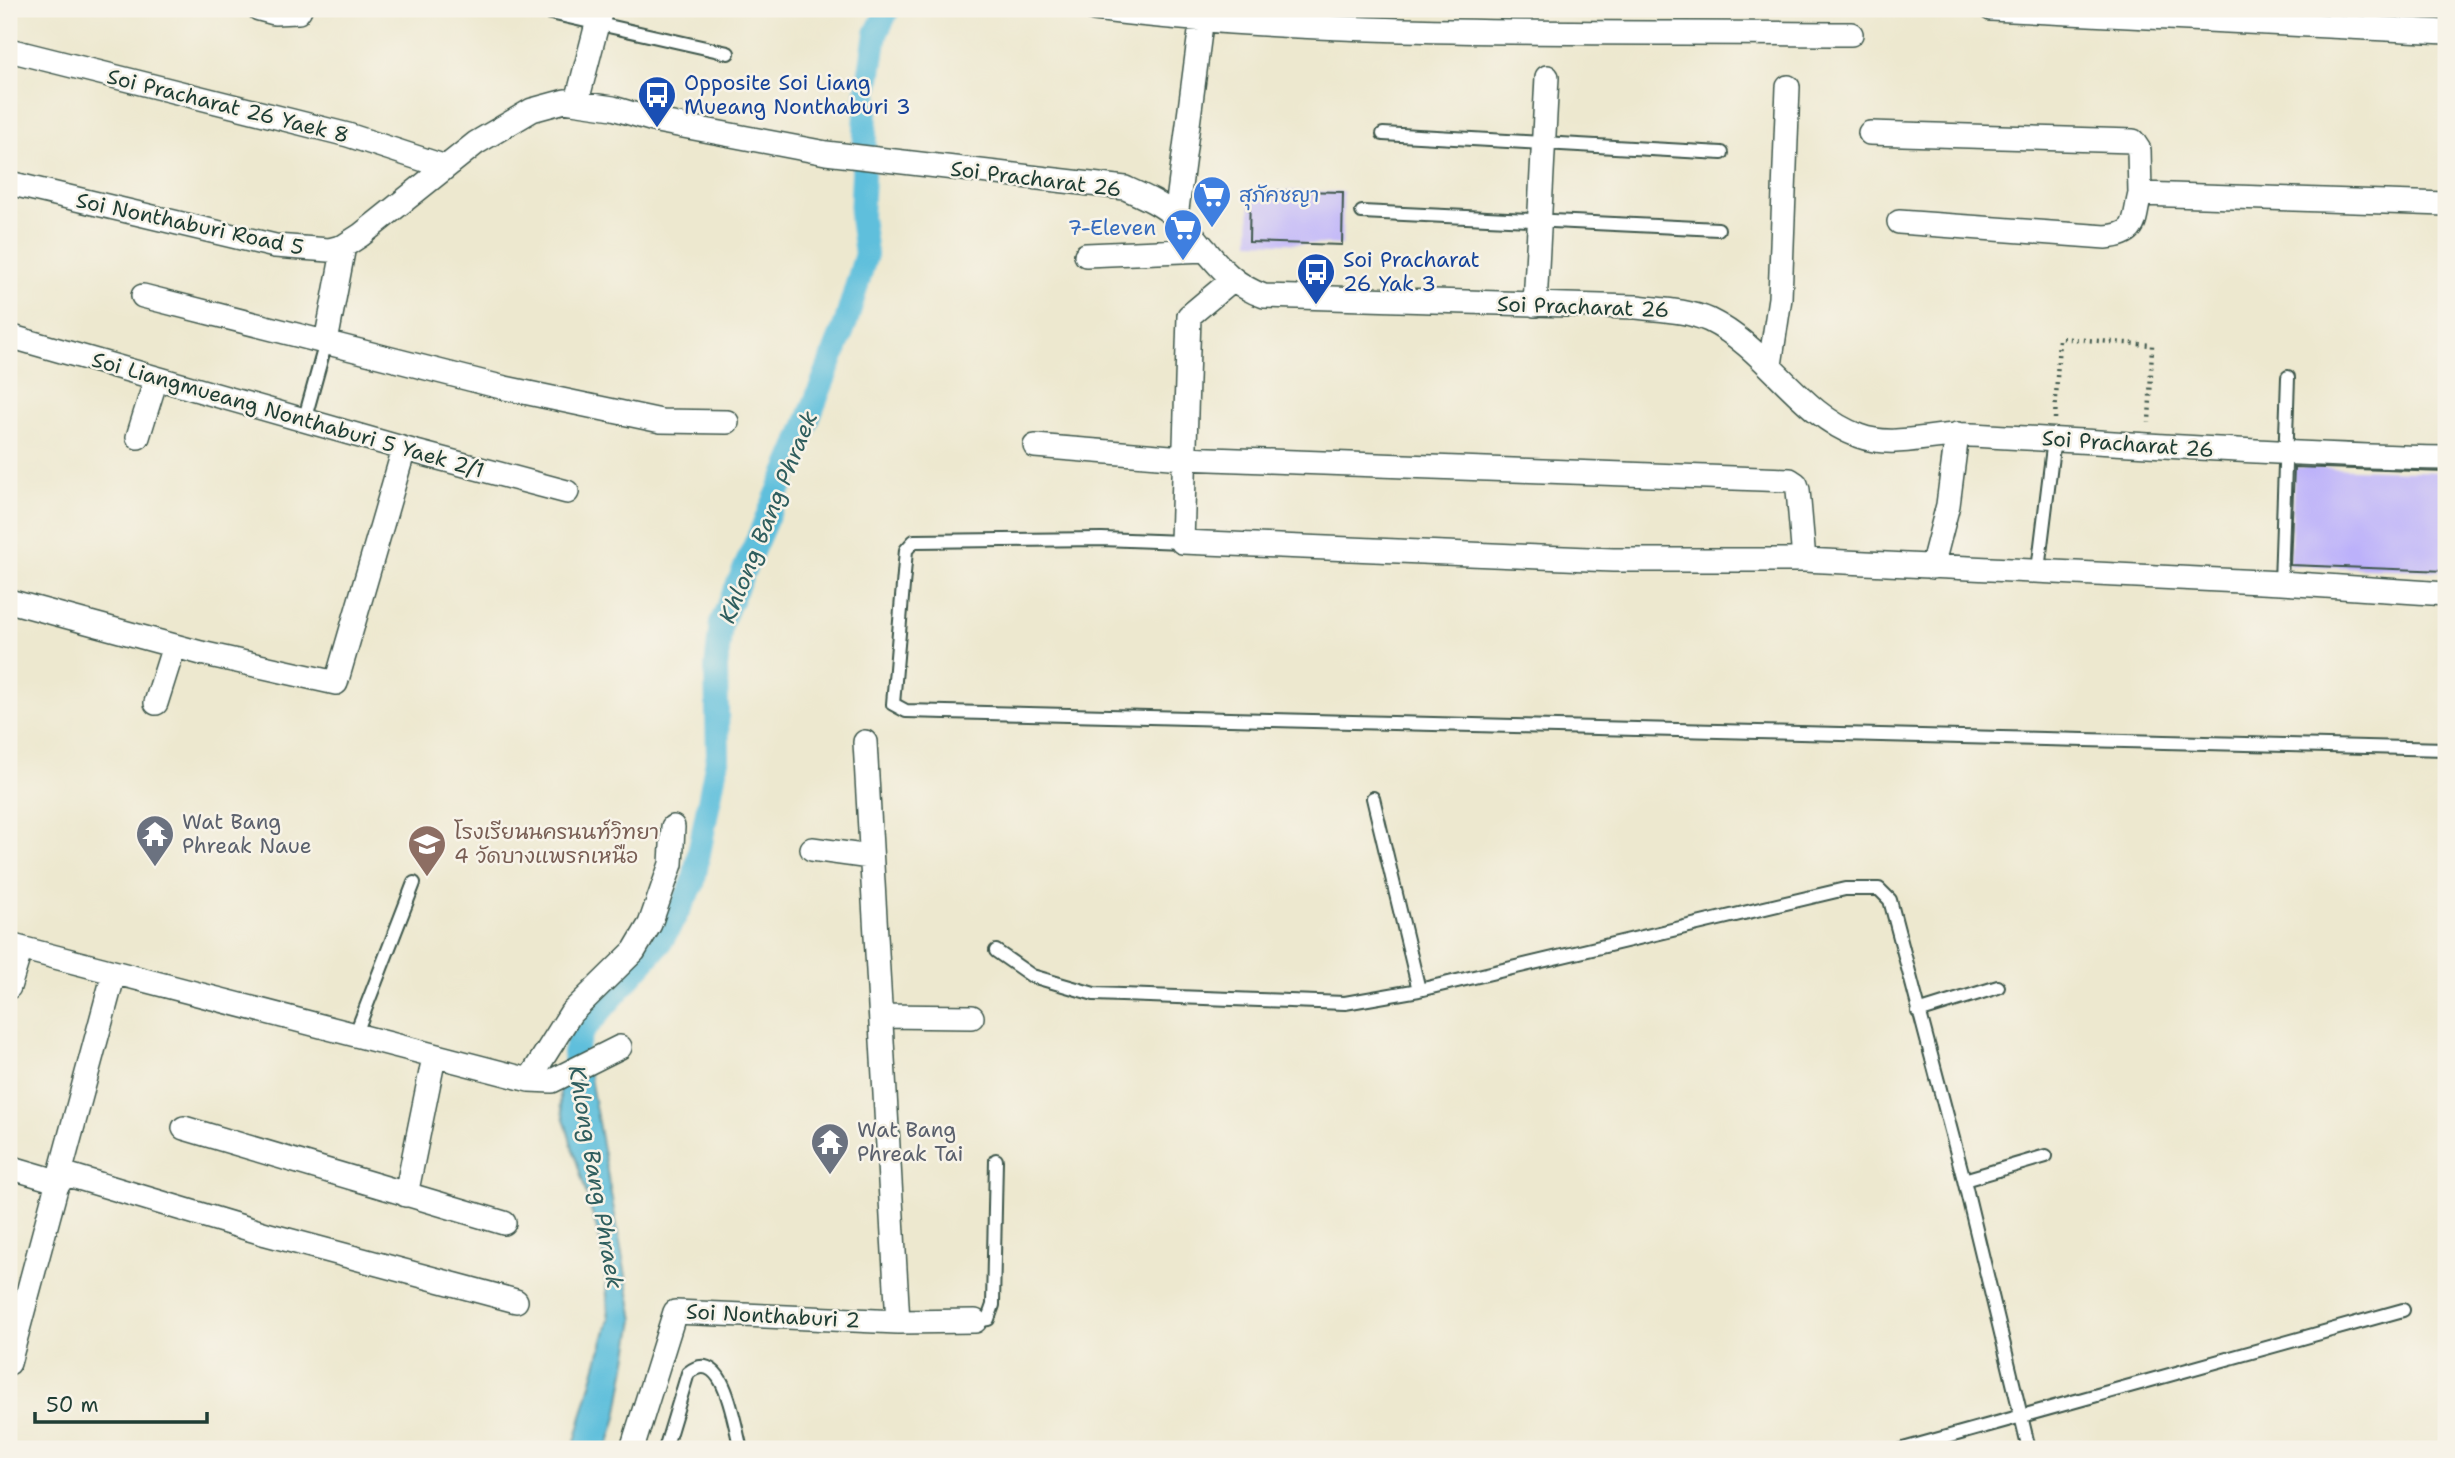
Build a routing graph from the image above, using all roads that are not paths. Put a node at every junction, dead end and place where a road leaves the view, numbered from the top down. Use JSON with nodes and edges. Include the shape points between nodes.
{"nodes":[{"id":1,"x":259,"y":9,"type":"edge"},
{"id":2,"x":300,"y":9,"type":"edge"},
{"id":3,"x":533,"y":9,"type":"edge"},
{"id":4,"x":1094,"y":9,"type":"edge"},
{"id":5,"x":1991,"y":9,"type":"edge"},
{"id":6,"x":1202,"y":14,"type":"edge"},
{"id":7,"x":600,"y":17,"type":"edge"},
{"id":8,"x":2446,"y":32,"type":"edge"},
{"id":9,"x":1851,"y":34,"type":"dead end"},
{"id":10,"x":9,"y":50,"type":"edge"},
{"id":11,"x":728,"y":53,"type":"dead end"},
{"id":12,"x":1547,"y":77,"type":"dead end"},
{"id":13,"x":1788,"y":87,"type":"dead end"},
{"id":14,"x":577,"y":101,"type":"junction"},
{"id":15,"x":1870,"y":133,"type":"dead end"},
{"id":16,"x":1383,"y":134,"type":"dead end"},
{"id":17,"x":1544,"y":143,"type":"junction"},
{"id":18,"x":1721,"y":153,"type":"dead end"},
{"id":19,"x":446,"y":167,"type":"junction"},
{"id":20,"x":9,"y":183,"type":"edge"},
{"id":21,"x":2140,"y":194,"type":"junction"},
{"id":22,"x":2446,"y":204,"type":"edge"},
{"id":23,"x":1362,"y":212,"type":"dead end"},
{"id":24,"x":1176,"y":217,"type":"junction"},
{"id":25,"x":1539,"y":221,"type":"junction"},
{"id":26,"x":1899,"y":222,"type":"dead end"},
{"id":27,"x":1718,"y":229,"type":"dead end"},
{"id":28,"x":344,"y":246,"type":"junction"},
{"id":29,"x":1206,"y":250,"type":"junction"},
{"id":30,"x":1086,"y":255,"type":"dead end"},
{"id":31,"x":1232,"y":280,"type":"junction"},
{"id":32,"x":144,"y":296,"type":"dead end"},
{"id":33,"x":1535,"y":305,"type":"junction"},
{"id":34,"x":9,"y":336,"type":"edge"},
{"id":35,"x":326,"y":342,"type":"junction"},
{"id":36,"x":1770,"y":366,"type":"junction"},
{"id":37,"x":2288,"y":377,"type":"dead end"},
{"id":38,"x":156,"y":379,"type":"junction"},
{"id":39,"x":304,"y":421,"type":"junction"},
{"id":40,"x":727,"y":422,"type":"dead end"},
{"id":41,"x":1957,"y":434,"type":"junction"},
{"id":42,"x":138,"y":437,"type":"dead end"},
{"id":43,"x":2054,"y":439,"type":"junction"},
{"id":44,"x":1035,"y":446,"type":"dead end"},
{"id":45,"x":404,"y":449,"type":"junction"},
{"id":46,"x":2286,"y":455,"type":"junction"},
{"id":47,"x":1183,"y":458,"type":"junction"},
{"id":48,"x":2446,"y":458,"type":"edge"},
{"id":49,"x":567,"y":492,"type":"dead end"},
{"id":50,"x":1182,"y":542,"type":"junction"},
{"id":51,"x":1804,"y":560,"type":"junction"},
{"id":52,"x":1932,"y":567,"type":"junction"},
{"id":53,"x":2038,"y":570,"type":"junction"},
{"id":54,"x":2281,"y":583,"type":"junction"},
{"id":55,"x":2446,"y":594,"type":"edge"},
{"id":56,"x":9,"y":601,"type":"edge"},
{"id":57,"x":174,"y":646,"type":"junction"},
{"id":58,"x":156,"y":703,"type":"dead end"},
{"id":59,"x":865,"y":742,"type":"dead end"},
{"id":60,"x":2446,"y":749,"type":"edge"},
{"id":61,"x":1373,"y":798,"type":"dead end"},
{"id":62,"x":673,"y":827,"type":"dead end"},
{"id":63,"x":812,"y":849,"type":"dead end"},
{"id":64,"x":870,"y":857,"type":"junction"},
{"id":65,"x":414,"y":883,"type":"dead end"},
{"id":66,"x":996,"y":951,"type":"dead end"},
{"id":67,"x":14,"y":962,"type":"edge"},
{"id":68,"x":114,"y":973,"type":"junction"},
{"id":69,"x":1998,"y":987,"type":"dead end"},
{"id":70,"x":1419,"y":990,"type":"junction"},
{"id":71,"x":1918,"y":1012,"type":"junction"},
{"id":72,"x":882,"y":1016,"type":"junction"},
{"id":73,"x":972,"y":1017,"type":"dead end"},
{"id":74,"x":356,"y":1033,"type":"junction"},
{"id":75,"x":620,"y":1047,"type":"dead end"},
{"id":76,"x":434,"y":1057,"type":"junction"},
{"id":77,"x":541,"y":1080,"type":"junction"},
{"id":78,"x":184,"y":1128,"type":"dead end"},
{"id":79,"x":2046,"y":1156,"type":"dead end"},
{"id":80,"x":996,"y":1160,"type":"dead end"},
{"id":81,"x":9,"y":1167,"type":"edge"},
{"id":82,"x":61,"y":1177,"type":"junction"},
{"id":83,"x":1964,"y":1180,"type":"junction"},
{"id":84,"x":406,"y":1195,"type":"junction"},
{"id":85,"x":504,"y":1223,"type":"dead end"},
{"id":86,"x":516,"y":1301,"type":"dead end"},
{"id":87,"x":2403,"y":1310,"type":"dead end"},
{"id":88,"x":975,"y":1321,"type":"joint"},
{"id":89,"x":898,"y":1322,"type":"junction"},
{"id":90,"x":9,"y":1363,"type":"edge"},
{"id":91,"x":2021,"y":1416,"type":"junction"},
{"id":92,"x":632,"y":1449,"type":"edge"},
{"id":93,"x":665,"y":1449,"type":"edge"},
{"id":94,"x":741,"y":1449,"type":"edge"},
{"id":95,"x":1903,"y":1449,"type":"edge"},
{"id":96,"x":2029,"y":1449,"type":"edge"}],
"edges":[{"from":1,"to":2,"type":"street","via":[[274,13]]},
{"from":3,"to":7,"type":"lane"},
{"from":4,"to":6,"type":"street"},
{"from":5,"to":8,"type":"street"},
{"from":6,"to":9,"type":"street","via":[[1366,28]]},
{"from":6,"to":24,"type":"street"},
{"from":7,"to":11,"type":"lane"},
{"from":7,"to":14,"type":"street"},
{"from":10,"to":19,"type":"street","name":"Soi Pracharat 26 Yaek 8","via":[[348,135]]},
{"from":12,"to":17,"type":"street"},
{"from":13,"to":36,"type":"street","via":[[1780,298]]},
{"from":14,"to":19,"type":"street","via":[[532,110]]},
{"from":14,"to":24,"type":"street","name":"Soi Pracharat 26","via":[[826,153],[1125,188]]},
{"from":15,"to":21,"type":"street","via":[[2133,141],[2139,150]]},
{"from":16,"to":17,"type":"lane"},
{"from":17,"to":18,"type":"lane"},
{"from":17,"to":25,"type":"street"},
{"from":19,"to":28,"type":"street"},
{"from":20,"to":28,"type":"street","name":"Soi Nonthaburi Road 5","via":[[275,246],[329,250]]},
{"from":21,"to":22,"type":"street"},
{"from":21,"to":26,"type":"street","via":[[2132,228],[2124,235]]},
{"from":23,"to":25,"type":"lane"},
{"from":24,"to":29,"type":"street","name":"Soi Pracharat 26"},
{"from":25,"to":27,"type":"lane"},
{"from":25,"to":33,"type":"street"},
{"from":28,"to":35,"type":"street"},
{"from":29,"to":30,"type":"street"},
{"from":29,"to":31,"type":"street","name":"Soi Pracharat 26"},
{"from":31,"to":33,"type":"street","name":"Soi Pracharat 26","via":[[1264,296]]},
{"from":31,"to":47,"type":"street","via":[[1189,316]]},
{"from":32,"to":35,"type":"street"},
{"from":33,"to":36,"type":"street","name":"Soi Pracharat 26","via":[[1684,312],[1709,320]]},
{"from":34,"to":38,"type":"street","name":"Soi Liangmueang Nonthaburi 5 Yaek 2/1"},
{"from":35,"to":39,"type":"lane"},
{"from":35,"to":40,"type":"street","via":[[482,383],[661,421]]},
{"from":36,"to":41,"type":"street","name":"Soi Pracharat 26","via":[[1828,420],[1860,436],[1887,441]]},
{"from":37,"to":46,"type":"lane"},
{"from":38,"to":39,"type":"street","name":"Soi Liangmueang Nonthaburi 5 Yaek 2/1"},
{"from":38,"to":42,"type":"street"},
{"from":39,"to":45,"type":"street","name":"Soi Liangmueang Nonthaburi 5 Yaek 2/1"},
{"from":41,"to":43,"type":"street","name":"Soi Pracharat 26"},
{"from":41,"to":52,"type":"street","via":[[1948,505]]},
{"from":43,"to":46,"type":"street","name":"Soi Pracharat 26"},
{"from":43,"to":53,"type":"lane"},
{"from":44,"to":47,"type":"street"},
{"from":45,"to":49,"type":"street","name":"Soi Liangmueang Nonthaburi 5 Yaek 2/1"},
{"from":45,"to":57,"type":"street","via":[[336,683]]},
{"from":46,"to":48,"type":"street","name":"Soi Pracharat 26"},
{"from":46,"to":54,"type":"lane"},
{"from":47,"to":50,"type":"street"},
{"from":47,"to":51,"type":"street","via":[[1790,480],[1798,490]]},
{"from":50,"to":51,"type":"street","via":[[1613,560]]},
{"from":50,"to":60,"type":"lane","via":[[914,541],[906,550],[893,704],[906,711]]},
{"from":51,"to":52,"type":"street"},
{"from":52,"to":53,"type":"street"},
{"from":53,"to":54,"type":"street"},
{"from":54,"to":55,"type":"street"},
{"from":56,"to":57,"type":"street"},
{"from":57,"to":58,"type":"street"},
{"from":59,"to":64,"type":"street"},
{"from":61,"to":70,"type":"lane"},
{"from":62,"to":77,"type":"street","via":[[671,864],[650,924],[634,951],[562,1025]]},
{"from":63,"to":64,"type":"street"},
{"from":64,"to":72,"type":"street"},
{"from":65,"to":74,"type":"lane"},
{"from":66,"to":70,"type":"lane","via":[[1032,976],[1094,994],[1345,1003]]},
{"from":67,"to":68,"type":"street"},
{"from":68,"to":74,"type":"street"},
{"from":68,"to":82,"type":"street"},
{"from":69,"to":71,"type":"lane"},
{"from":70,"to":71,"type":"lane","via":[[1845,889],[1872,887],[1886,892],[1890,900]]},
{"from":71,"to":83,"type":"lane"},
{"from":72,"to":73,"type":"street"},
{"from":72,"to":89,"type":"street"},
{"from":74,"to":76,"type":"street"},
{"from":75,"to":77,"type":"street"},
{"from":76,"to":77,"type":"street"},
{"from":76,"to":84,"type":"street"},
{"from":78,"to":84,"type":"street"},
{"from":79,"to":83,"type":"lane"},
{"from":80,"to":88,"type":"lane","via":[[993,1305],[988,1319]]},
{"from":81,"to":82,"type":"street"},
{"from":82,"to":86,"type":"street"},
{"from":82,"to":90,"type":"street"},
{"from":83,"to":91,"type":"lane"},
{"from":84,"to":85,"type":"street"},
{"from":87,"to":91,"type":"lane"},
{"from":88,"to":89,"type":"street","name":"Soi Nonthaburi 2"},
{"from":89,"to":92,"type":"street","name":"Soi Nonthaburi 2","via":[[675,1312]]},
{"from":91,"to":95,"type":"lane"},
{"from":91,"to":96,"type":"lane"},
{"from":93,"to":94,"type":"lane","via":[[688,1373],[696,1367],[710,1367],[720,1375]]}]}
